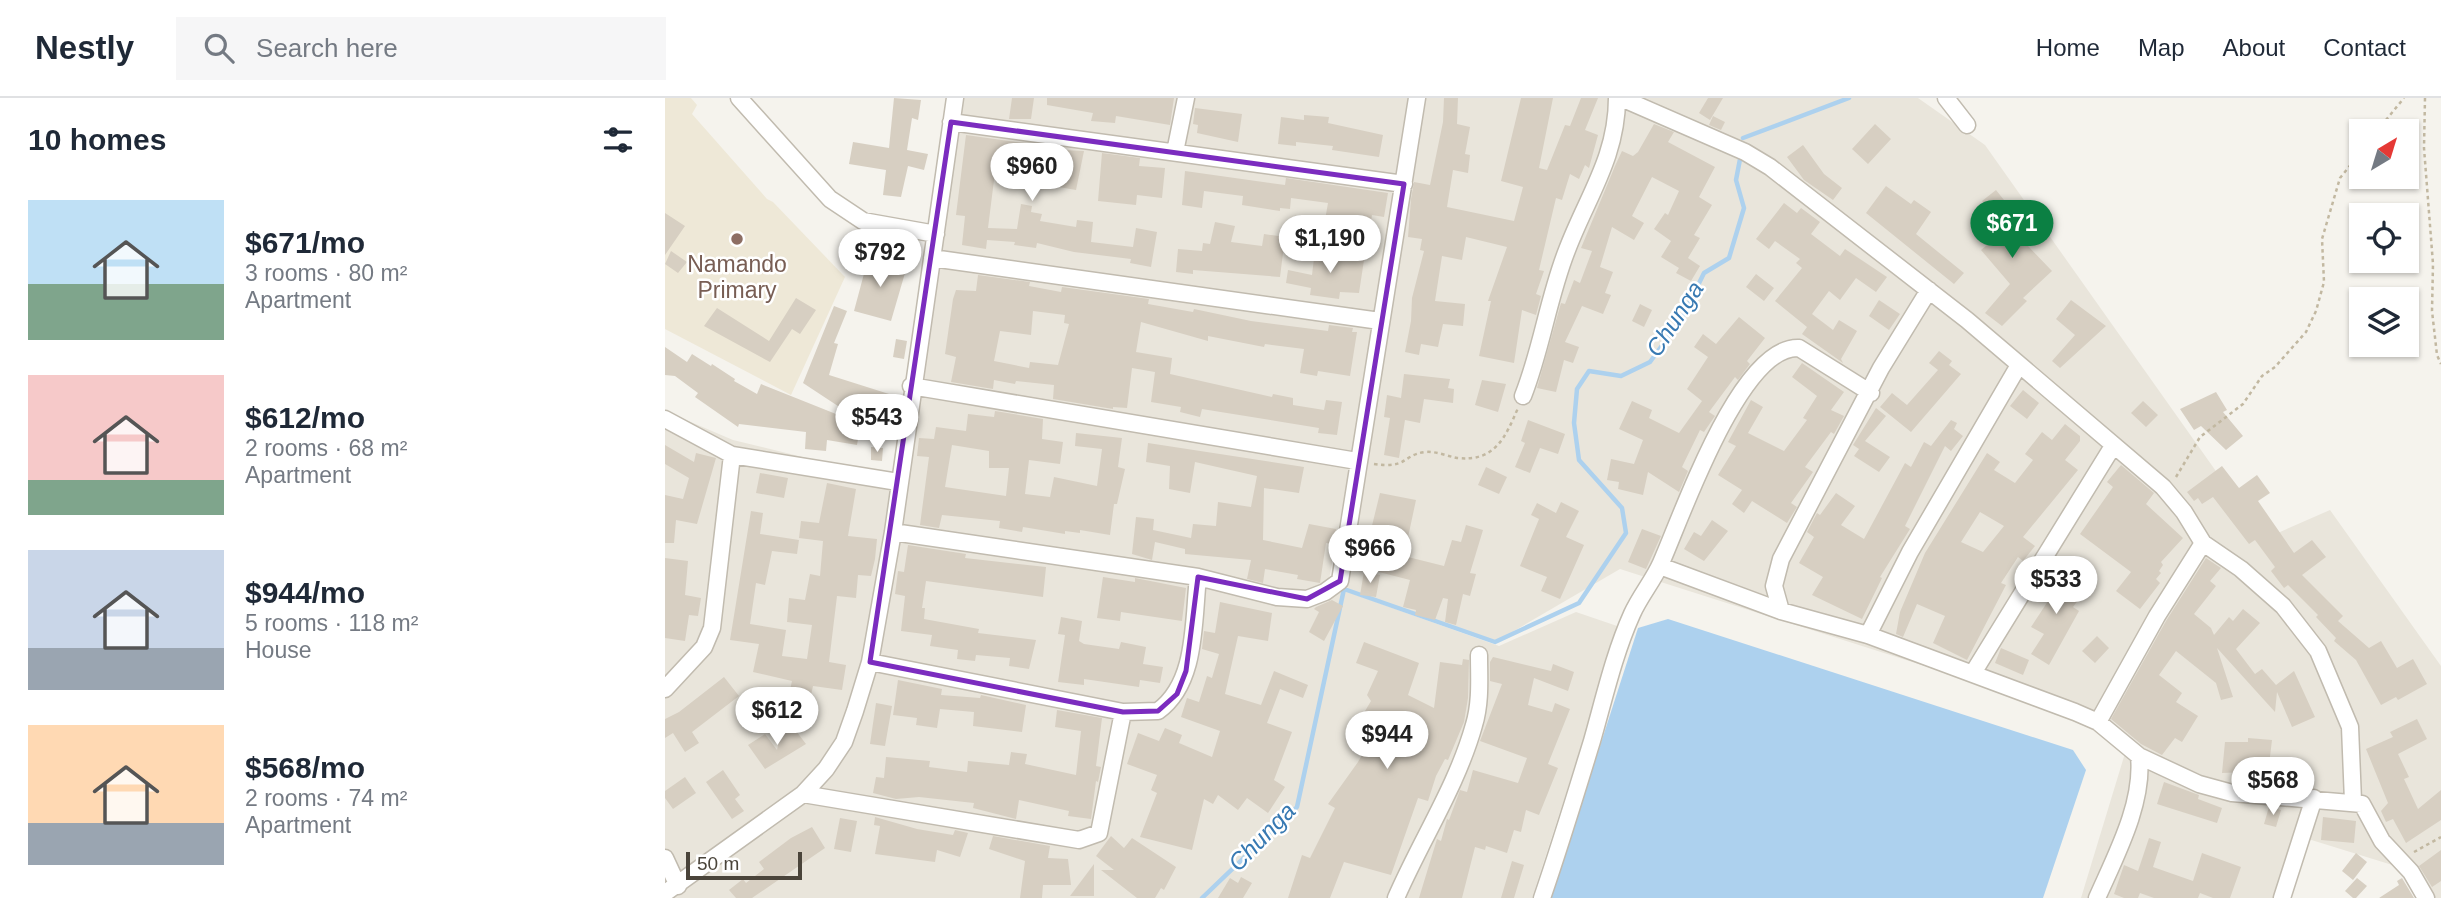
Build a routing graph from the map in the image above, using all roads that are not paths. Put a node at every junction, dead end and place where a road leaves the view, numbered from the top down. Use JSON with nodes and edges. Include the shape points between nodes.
{"nodes":[{"id":1,"x":739,"y":98,"type":"edge"},
{"id":2,"x":954,"y":98,"type":"edge"},
{"id":3,"x":1186,"y":98,"type":"edge"},
{"id":4,"x":1417,"y":98,"type":"edge"},
{"id":5,"x":1619,"y":98,"type":"edge"},
{"id":6,"x":1946,"y":98,"type":"edge"},
{"id":7,"x":951,"y":122,"type":"junction"},
{"id":8,"x":1968,"y":125,"type":"dead end"},
{"id":9,"x":1175,"y":152,"type":"junction"},
{"id":10,"x":1404,"y":184,"type":"junction"},
{"id":11,"x":936,"y":234,"type":"junction"},
{"id":12,"x":932,"y":258,"type":"junction"},
{"id":13,"x":1929,"y":290,"type":"junction"},
{"id":14,"x":1380,"y":321,"type":"junction"},
{"id":15,"x":2019,"y":365,"type":"junction"},
{"id":16,"x":911,"y":386,"type":"junction"},
{"id":17,"x":1871,"y":393,"type":"junction"},
{"id":18,"x":1523,"y":396,"type":"road end"},
{"id":19,"x":665,"y":419,"type":"edge"},
{"id":20,"x":2113,"y":446,"type":"junction"},
{"id":21,"x":732,"y":455,"type":"junction"},
{"id":22,"x":1357,"y":461,"type":"junction"},
{"id":23,"x":898,"y":482,"type":"junction"},
{"id":24,"x":893,"y":532,"type":"junction"},
{"id":25,"x":2203,"y":543,"type":"junction"},
{"id":26,"x":1660,"y":566,"type":"junction"},
{"id":27,"x":1198,"y":577,"type":"junction"},
{"id":28,"x":1781,"y":611,"type":"junction"},
{"id":29,"x":1868,"y":635,"type":"junction"},
{"id":30,"x":1479,"y":654,"type":"dead end"},
{"id":31,"x":870,"y":662,"type":"junction"},
{"id":32,"x":1973,"y":673,"type":"junction"},
{"id":33,"x":665,"y":689,"type":"edge"},
{"id":34,"x":1123,"y":712,"type":"junction"},
{"id":35,"x":2098,"y":722,"type":"junction"},
{"id":36,"x":2139,"y":756,"type":"junction"},
{"id":37,"x":803,"y":794,"type":"junction"},
{"id":38,"x":2314,"y":798,"type":"junction"},
{"id":39,"x":2353,"y":801,"type":"junction"},
{"id":40,"x":665,"y":858,"type":"edge"},
{"id":41,"x":671,"y":889,"type":"edge"},
{"id":42,"x":1396,"y":898,"type":"edge"},
{"id":43,"x":1542,"y":898,"type":"edge"},
{"id":44,"x":2097,"y":898,"type":"edge"},
{"id":45,"x":2282,"y":898,"type":"edge"},
{"id":46,"x":2426,"y":898,"type":"edge"}],
"edges":[{"from":1,"to":11,"type":"street","via":[[830,199],[863,220]]},
{"from":2,"to":7,"type":"street"},
{"from":3,"to":9,"type":"street"},
{"from":4,"to":10,"type":"street"},
{"from":5,"to":13,"type":"street","via":[[1770,167]]},
{"from":5,"to":18,"type":"street","via":[[1613,144],[1567,250]]},
{"from":6,"to":8,"type":"street"},
{"from":7,"to":9,"type":"street"},
{"from":7,"to":11,"type":"street"},
{"from":9,"to":10,"type":"street"},
{"from":10,"to":14,"type":"street"},
{"from":11,"to":12,"type":"street"},
{"from":12,"to":14,"type":"street"},
{"from":12,"to":16,"type":"street"},
{"from":13,"to":15,"type":"street"},
{"from":13,"to":17,"type":"street","via":[[1881,368]]},
{"from":14,"to":22,"type":"street"},
{"from":15,"to":20,"type":"street"},
{"from":15,"to":29,"type":"street","via":[[1910,552]]},
{"from":16,"to":22,"type":"street"},
{"from":16,"to":23,"type":"street"},
{"from":17,"to":26,"type":"street","via":[[1799,348],[1785,347],[1774,353],[1731,407]]},
{"from":17,"to":28,"type":"street","via":[[1781,559],[1775,586]]},
{"from":19,"to":21,"type":"street"},
{"from":20,"to":25,"type":"street","via":[[2162,488]]},
{"from":20,"to":32,"type":"street"},
{"from":21,"to":23,"type":"street"},
{"from":21,"to":33,"type":"street","via":[[712,628],[704,647]]},
{"from":22,"to":27,"type":"street","via":[[1340,581],[1325,592],[1307,599],[1277,597]]},
{"from":23,"to":24,"type":"street"},
{"from":24,"to":27,"type":"street"},
{"from":24,"to":31,"type":"street"},
{"from":25,"to":35,"type":"street"},
{"from":25,"to":39,"type":"street","via":[[2283,606],[2318,651],[2350,727]]},
{"from":26,"to":28,"type":"street"},
{"from":26,"to":43,"type":"street","via":[[1632,614]]},
{"from":27,"to":34,"type":"street","via":[[1186,671],[1177,694],[1158,711]]},
{"from":28,"to":29,"type":"street"},
{"from":29,"to":32,"type":"street"},
{"from":30,"to":42,"type":"street","via":[[1474,725],[1450,791]]},
{"from":31,"to":34,"type":"street"},
{"from":31,"to":37,"type":"street","via":[[844,742]]},
{"from":32,"to":35,"type":"street"},
{"from":34,"to":37,"type":"street","via":[[1099,833],[1092,837],[1079,840]]},
{"from":35,"to":36,"type":"street"},
{"from":36,"to":38,"type":"street","via":[[2199,784],[2232,793]]},
{"from":36,"to":44,"type":"street","via":[[2136,798]]},
{"from":37,"to":41,"type":"street"},
{"from":38,"to":39,"type":"street"},
{"from":38,"to":45,"type":"street"},
{"from":39,"to":46,"type":"street","via":[[2362,804],[2382,841],[2411,872]]},
{"from":40,"to":41,"type":"street"}]}
